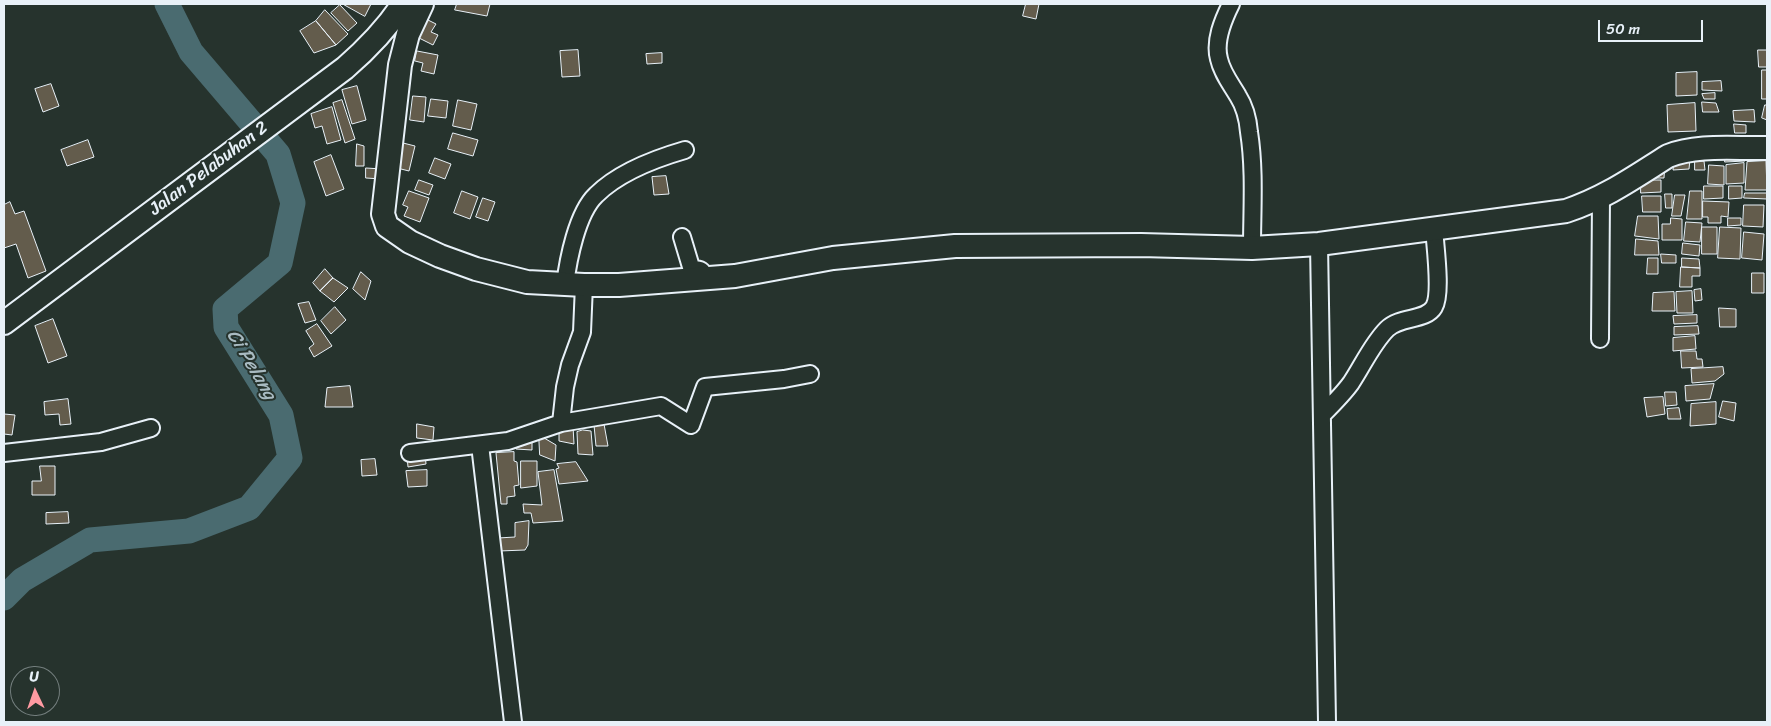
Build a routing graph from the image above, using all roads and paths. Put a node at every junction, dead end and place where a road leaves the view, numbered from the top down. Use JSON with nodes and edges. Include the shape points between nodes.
{"nodes":[{"id":1,"x":403,"y":4,"type":"edge"},
{"id":2,"x":422,"y":4,"type":"edge"},
{"id":3,"x":1231,"y":4,"type":"edge"},
{"id":4,"x":1767,"y":148,"type":"edge"},
{"id":5,"x":685,"y":150,"type":"dead end"},
{"id":6,"x":1601,"y":197,"type":"junction"},
{"id":7,"x":1434,"y":228,"type":"junction"},
{"id":8,"x":682,"y":237,"type":"dead end"},
{"id":9,"x":1319,"y":244,"type":"junction"},
{"id":10,"x":1252,"y":248,"type":"junction"},
{"id":11,"x":706,"y":278,"type":"junction"},
{"id":12,"x":574,"y":285,"type":"junction"},
{"id":13,"x":4,"y":323,"type":"edge"},
{"id":14,"x":1600,"y":339,"type":"dead end"},
{"id":15,"x":810,"y":374,"type":"dead end"},
{"id":16,"x":1323,"y":414,"type":"junction"},
{"id":17,"x":561,"y":423,"type":"junction"},
{"id":18,"x":151,"y":428,"type":"dead end"},
{"id":19,"x":480,"y":445,"type":"junction"},
{"id":20,"x":4,"y":453,"type":"edge"},
{"id":21,"x":410,"y":453,"type":"dead end"},
{"id":22,"x":513,"y":722,"type":"edge"},
{"id":23,"x":1327,"y":722,"type":"edge"}],
"edges":[{"from":1,"to":13,"type":"street","name":"Jalan Pelabuhan 2","via":[[364,52]]},
{"from":2,"to":12,"type":"street","via":[[408,34],[400,65],[383,214],[386,226],[410,242],[476,269],[527,282]]},
{"from":3,"to":10,"type":"street","via":[[1222,22],[1218,50],[1225,75],[1242,102],[1249,132]]},
{"from":4,"to":6,"type":"street","via":[[1679,152]]},
{"from":5,"to":12,"type":"street","via":[[618,178],[595,195],[585,210],[568,264]]},
{"from":6,"to":7,"type":"street","via":[[1566,211]]},
{"from":6,"to":14,"type":"street"},
{"from":7,"to":9,"type":"street"},
{"from":7,"to":16,"type":"street","via":[[1438,294],[1434,308],[1388,328],[1350,383]]},
{"from":8,"to":11,"type":"street","via":[[692,269],[702,270]]},
{"from":9,"to":10,"type":"street"},
{"from":9,"to":16,"type":"street"},
{"from":10,"to":11,"type":"street","via":[[955,246],[832,258],[735,276]]},
{"from":11,"to":12,"type":"street"},
{"from":12,"to":17,"type":"street","via":[[582,332],[570,365]]},
{"from":15,"to":17,"type":"street","via":[[784,380],[705,387],[690,425],[661,406]]},
{"from":16,"to":23,"type":"street"},
{"from":17,"to":19,"type":"street","via":[[508,441]]},
{"from":18,"to":20,"type":"street","via":[[101,442]]},
{"from":19,"to":21,"type":"street"},
{"from":19,"to":22,"type":"street"}]}
